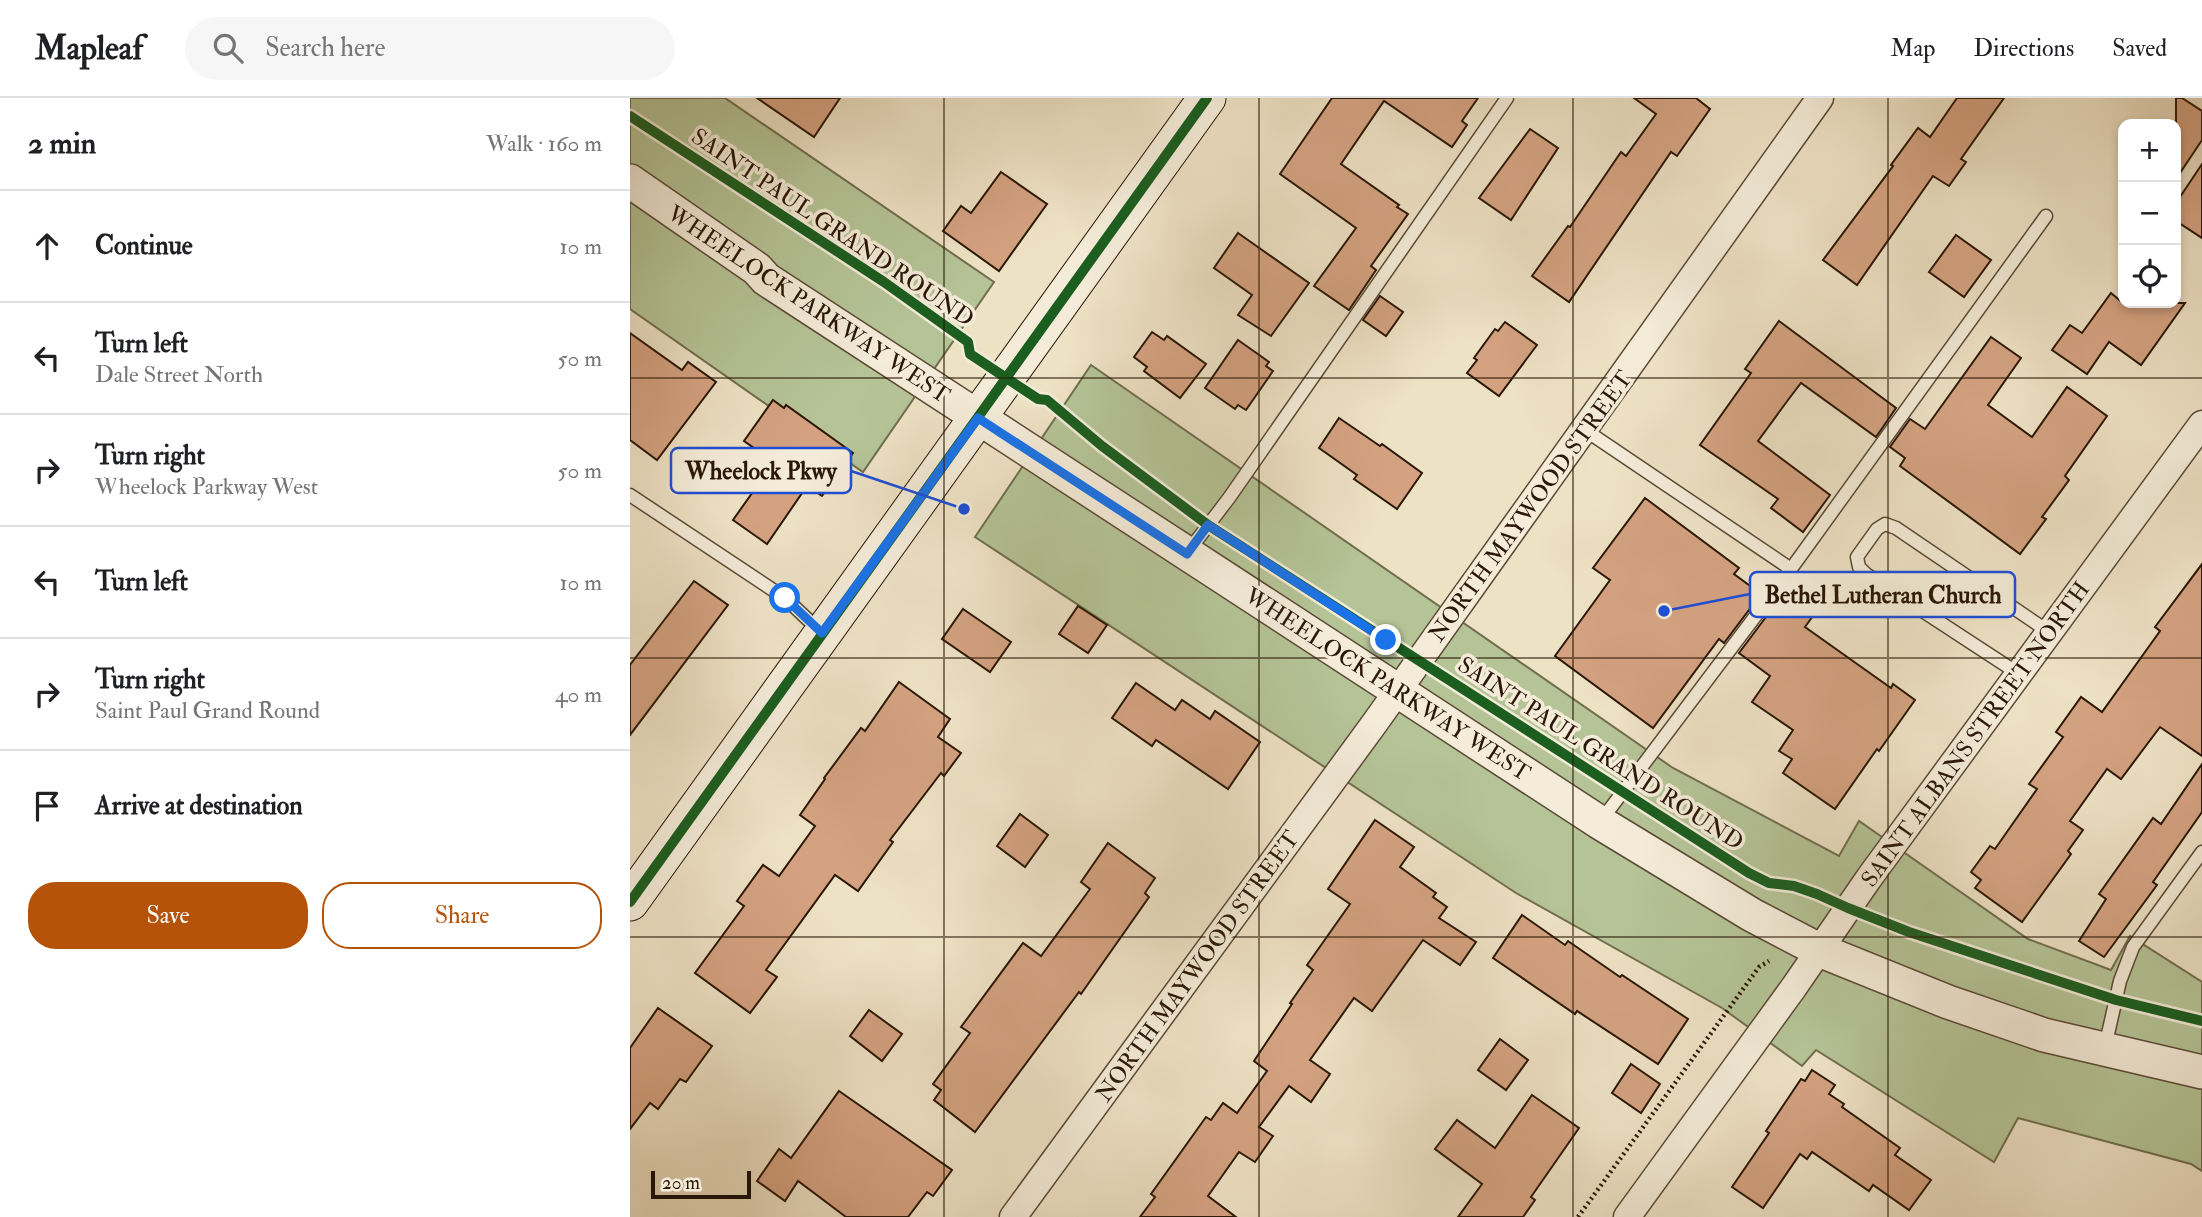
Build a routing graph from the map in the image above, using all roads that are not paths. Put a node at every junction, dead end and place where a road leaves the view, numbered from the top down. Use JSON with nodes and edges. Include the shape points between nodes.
{"nodes":[{"id":1,"x":1207,"y":98,"type":"edge"},
{"id":2,"x":1507,"y":98,"type":"edge"},
{"id":3,"x":1820,"y":98,"type":"edge"},
{"id":4,"x":630,"y":181,"type":"edge"},
{"id":5,"x":2046,"y":216,"type":"dead end"},
{"id":6,"x":978,"y":418,"type":"junction"},
{"id":7,"x":2202,"y":424,"type":"edge"},
{"id":8,"x":1585,"y":430,"type":"junction"},
{"id":9,"x":630,"y":495,"type":"edge"},
{"id":10,"x":1187,"y":554,"type":"junction"},
{"id":11,"x":1791,"y":569,"type":"junction"},
{"id":12,"x":2049,"y":632,"type":"junction"},
{"id":13,"x":822,"y":633,"type":"junction"},
{"id":14,"x":2019,"y":674,"type":"junction"},
{"id":15,"x":1397,"y":690,"type":"junction"},
{"id":16,"x":1600,"y":822,"type":"junction"},
{"id":17,"x":2202,"y":852,"type":"edge"},
{"id":18,"x":630,"y":902,"type":"edge"},
{"id":19,"x":1819,"y":950,"type":"junction"},
{"id":20,"x":2104,"y":1051,"type":"junction"},
{"id":21,"x":2202,"y":1072,"type":"edge"},
{"id":22,"x":1013,"y":1217,"type":"edge"},
{"id":23,"x":1627,"y":1217,"type":"edge"}],
"edges":[{"from":1,"to":6,"type":"main road"},
{"from":2,"to":10,"type":"lane"},
{"from":3,"to":8,"type":"street","name":"NORTH MAYWOOD STREET"},
{"from":4,"to":6,"type":"street","name":"WHEELOCK PARKWAY WEST","via":[[766,279]]},
{"from":5,"to":11,"type":"lane"},
{"from":6,"to":10,"type":"street","name":"WHEELOCK PARKWAY WEST"},
{"from":6,"to":13,"type":"main road"},
{"from":7,"to":12,"type":"street","name":"SAINT ALBANS STREET NORTH"},
{"from":8,"to":11,"type":"lane"},
{"from":8,"to":15,"type":"street","name":"NORTH MAYWOOD STREET"},
{"from":9,"to":13,"type":"lane","via":[[785,598]]},
{"from":10,"to":15,"type":"street","name":"WHEELOCK PARKWAY WEST"},
{"from":11,"to":16,"type":"lane"},
{"from":12,"to":14,"type":"street","name":"SAINT ALBANS STREET NORTH"},
{"from":12,"to":14,"type":"lane","via":[[1896,528],[1885,524],[1877,529],[1857,557],[1859,567]]},
{"from":13,"to":18,"type":"main road"},
{"from":14,"to":19,"type":"street","name":"SAINT ALBANS STREET NORTH"},
{"from":15,"to":16,"type":"street","name":"WHEELOCK PARKWAY WEST"},
{"from":15,"to":22,"type":"street","name":"NORTH MAYWOOD STREET"},
{"from":16,"to":19,"type":"street","name":"WHEELOCK PARKWAY WEST","via":[[1752,915]]},
{"from":17,"to":20,"type":"lane","via":[[2133,947]]},
{"from":19,"to":20,"type":"street","name":"WHEELOCK PARKWAY WEST","via":[[1948,1002]]},
{"from":19,"to":23,"type":"street","name":"SAINT ALBANS STREET NORTH"},
{"from":20,"to":21,"type":"street","name":"WHEELOCK PARKWAY WEST"}]}
